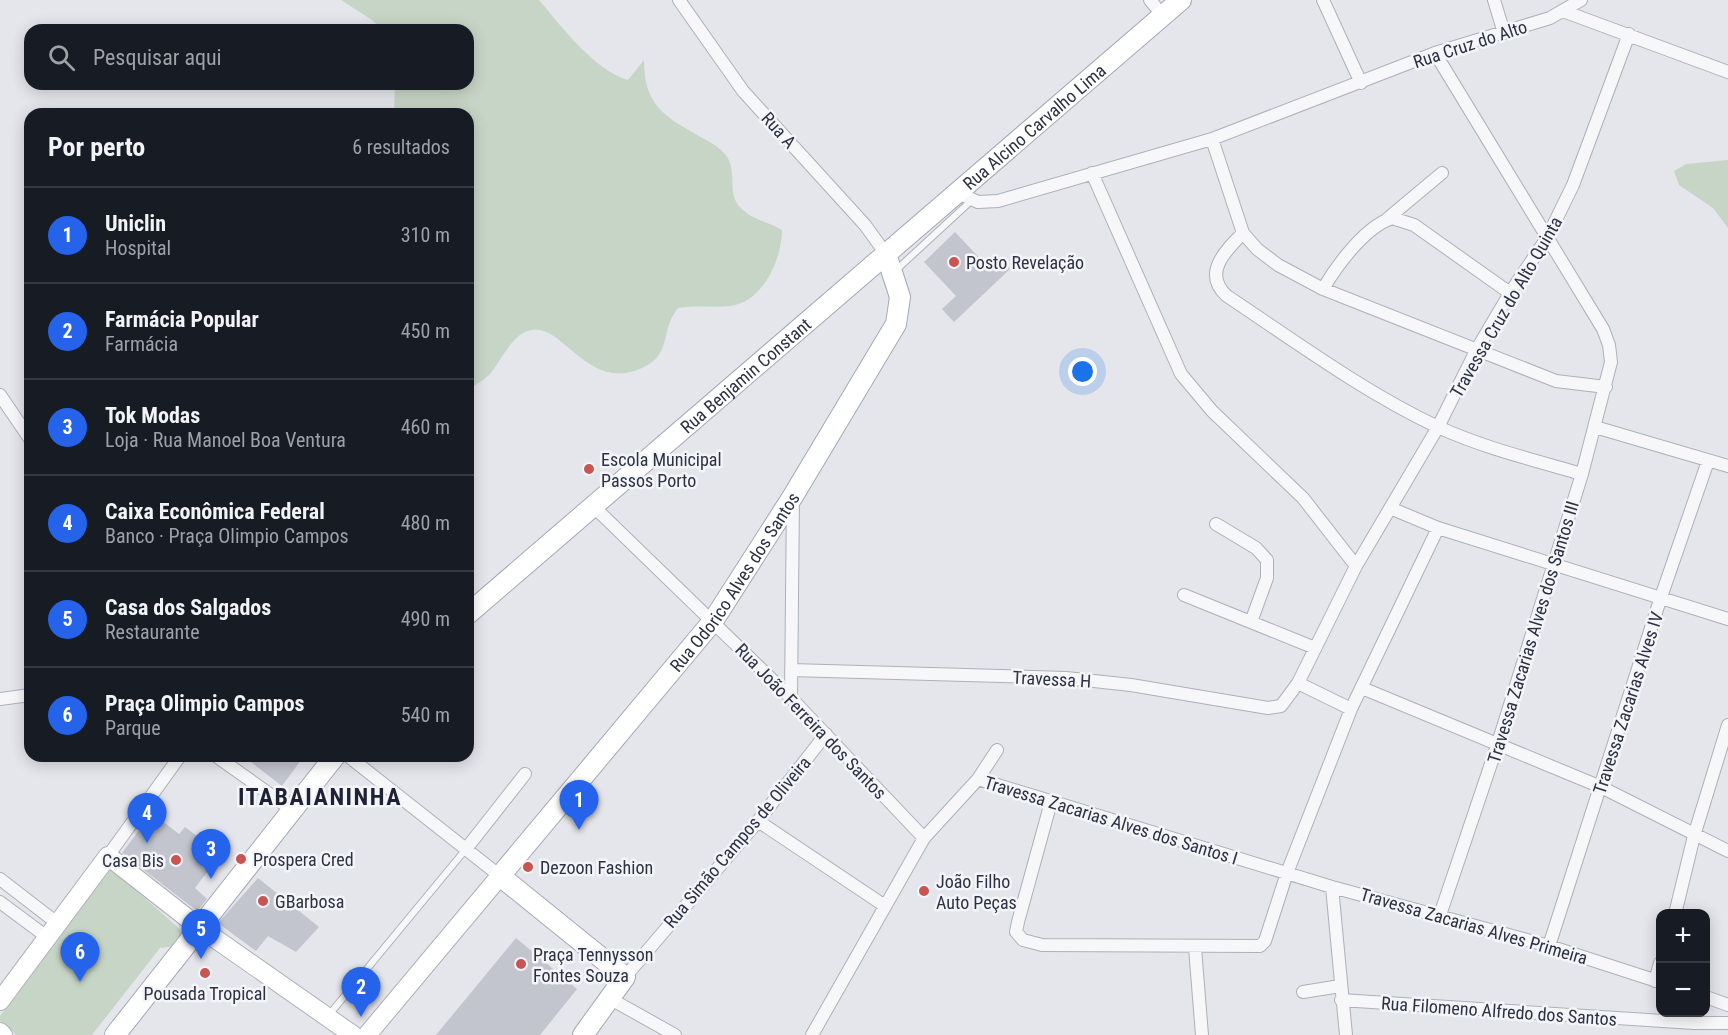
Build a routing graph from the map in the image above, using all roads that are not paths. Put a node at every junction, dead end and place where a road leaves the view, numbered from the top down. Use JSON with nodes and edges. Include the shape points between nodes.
{"nodes":[{"id":1,"x":679,"y":0,"type":"edge"},
{"id":2,"x":1150,"y":0,"type":"edge"},
{"id":3,"x":1181,"y":0,"type":"edge"},
{"id":4,"x":1323,"y":0,"type":"edge"},
{"id":5,"x":1494,"y":0,"type":"edge"},
{"id":6,"x":1581,"y":0,"type":"edge"},
{"id":7,"x":1563,"y":11,"type":"junction"},
{"id":8,"x":1163,"y":16,"type":"junction"},
{"id":9,"x":1504,"y":33,"type":"junction"},
{"id":10,"x":1629,"y":34,"type":"junction"},
{"id":11,"x":1435,"y":53,"type":"junction"},
{"id":12,"x":1728,"y":72,"type":"edge"},
{"id":13,"x":1361,"y":83,"type":"junction"},
{"id":14,"x":1212,"y":139,"type":"junction"},
{"id":15,"x":1092,"y":173,"type":"junction"},
{"id":16,"x":1442,"y":173,"type":"dead end"},
{"id":17,"x":965,"y":196,"type":"junction"},
{"id":18,"x":1386,"y":220,"type":"junction"},
{"id":19,"x":1243,"y":233,"type":"junction"},
{"id":20,"x":1547,"y":238,"type":"junction"},
{"id":21,"x":890,"y":263,"type":"junction"},
{"id":22,"x":1323,"y":289,"type":"junction"},
{"id":23,"x":1510,"y":293,"type":"junction"},
{"id":24,"x":1477,"y":349,"type":"junction"},
{"id":25,"x":1606,"y":387,"type":"junction"},
{"id":26,"x":0,"y":395,"type":"edge"},
{"id":27,"x":1438,"y":427,"type":"junction"},
{"id":28,"x":1595,"y":427,"type":"junction"},
{"id":29,"x":24,"y":430,"type":"edge"},
{"id":30,"x":1708,"y":461,"type":"junction"},
{"id":31,"x":1728,"y":466,"type":"edge"},
{"id":32,"x":1582,"y":474,"type":"junction"},
{"id":33,"x":794,"y":496,"type":"junction"},
{"id":34,"x":592,"y":505,"type":"junction"},
{"id":35,"x":1390,"y":508,"type":"junction"},
{"id":36,"x":1216,"y":524,"type":"dead end"},
{"id":37,"x":1438,"y":528,"type":"junction"},
{"id":38,"x":1356,"y":566,"type":"junction"},
{"id":39,"x":1554,"y":566,"type":"junction"},
{"id":40,"x":1184,"y":595,"type":"dead end"},
{"id":41,"x":1660,"y":600,"type":"junction"},
{"id":42,"x":474,"y":609,"type":"edge"},
{"id":43,"x":1728,"y":619,"type":"edge"},
{"id":44,"x":713,"y":621,"type":"junction"},
{"id":45,"x":1251,"y":622,"type":"junction"},
{"id":46,"x":1315,"y":648,"type":"junction"},
{"id":47,"x":791,"y":670,"type":"junction"},
{"id":48,"x":1298,"y":683,"type":"junction"},
{"id":49,"x":1362,"y":688,"type":"junction"},
{"id":50,"x":24,"y":696,"type":"edge"},
{"id":51,"x":791,"y":698,"type":"junction"},
{"id":52,"x":0,"y":699,"type":"edge"},
{"id":53,"x":1351,"y":709,"type":"junction"},
{"id":54,"x":1728,"y":725,"type":"edge"},
{"id":55,"x":826,"y":734,"type":"junction"},
{"id":56,"x":1498,"y":743,"type":"junction"},
{"id":57,"x":997,"y":750,"type":"dead end"},
{"id":58,"x":176,"y":762,"type":"edge"},
{"id":59,"x":224,"y":762,"type":"edge"},
{"id":60,"x":330,"y":762,"type":"edge"},
{"id":61,"x":356,"y":762,"type":"edge"},
{"id":62,"x":525,"y":774,"type":"dead end"},
{"id":63,"x":978,"y":779,"type":"junction"},
{"id":64,"x":1601,"y":787,"type":"junction"},
{"id":65,"x":1051,"y":802,"type":"junction"},
{"id":66,"x":292,"y":810,"type":"junction"},
{"id":67,"x":758,"y":820,"type":"junction"},
{"id":68,"x":1694,"y":836,"type":"junction"},
{"id":69,"x":924,"y":838,"type":"junction"},
{"id":70,"x":466,"y":849,"type":"junction"},
{"id":71,"x":1728,"y":851,"type":"edge"},
{"id":72,"x":108,"y":856,"type":"junction"},
{"id":73,"x":1287,"y":873,"type":"junction"},
{"id":74,"x":500,"y":876,"type":"junction"},
{"id":75,"x":0,"y":879,"type":"edge"},
{"id":76,"x":1332,"y":887,"type":"junction"},
{"id":77,"x":0,"y":902,"type":"edge"},
{"id":78,"x":885,"y":906,"type":"junction"},
{"id":79,"x":1676,"y":909,"type":"edge"},
{"id":80,"x":1440,"y":915,"type":"junction"},
{"id":81,"x":200,"y":928,"type":"junction"},
{"id":82,"x":52,"y":930,"type":"junction"},
{"id":83,"x":1549,"y":946,"type":"junction"},
{"id":84,"x":1195,"y":948,"type":"junction"},
{"id":85,"x":625,"y":977,"type":"junction"},
{"id":86,"x":1656,"y":980,"type":"edge"},
{"id":87,"x":1340,"y":986,"type":"junction"},
{"id":88,"x":1303,"y":992,"type":"dead end"},
{"id":89,"x":609,"y":998,"type":"junction"},
{"id":90,"x":1710,"y":999,"type":"edge"},
{"id":91,"x":1341,"y":1000,"type":"junction"},
{"id":92,"x":0,"y":1001,"type":"edge"},
{"id":93,"x":1728,"y":1005,"type":"edge"},
{"id":94,"x":328,"y":1016,"type":"junction"},
{"id":95,"x":1728,"y":1023,"type":"edge"},
{"id":96,"x":115,"y":1035,"type":"edge"},
{"id":97,"x":353,"y":1035,"type":"edge"},
{"id":98,"x":367,"y":1035,"type":"edge"},
{"id":99,"x":582,"y":1035,"type":"edge"},
{"id":100,"x":675,"y":1035,"type":"edge"},
{"id":101,"x":812,"y":1035,"type":"edge"},
{"id":102,"x":1202,"y":1035,"type":"edge"},
{"id":103,"x":1346,"y":1035,"type":"edge"}],
"edges":[{"from":1,"to":21,"type":"street","name":"Rua A","via":[[743,90],[865,225]]},
{"from":2,"to":8,"type":"street"},
{"from":3,"to":8,"type":"main road","name":"Rua Alcino Carvalho Lima"},
{"from":4,"to":13,"type":"street"},
{"from":5,"to":9,"type":"street"},
{"from":6,"to":7,"type":"street","name":"Rua Cruz do Alto"},
{"from":7,"to":9,"type":"street","name":"Rua Cruz do Alto"},
{"from":7,"to":10,"type":"street"},
{"from":8,"to":17,"type":"main road","name":"Rua Alcino Carvalho Lima"},
{"from":9,"to":11,"type":"street","name":"Rua Cruz do Alto"},
{"from":10,"to":12,"type":"street"},
{"from":10,"to":20,"type":"street","name":"Travessa Cruz do Alto Quinta","via":[[1573,184]]},
{"from":11,"to":13,"type":"street","name":"Rua Cruz do Alto"},
{"from":11,"to":20,"type":"street"},
{"from":13,"to":14,"type":"street","name":"Rua Cruz do Alto"},
{"from":14,"to":15,"type":"street","name":"Rua Cruz do Alto"},
{"from":14,"to":19,"type":"street"},
{"from":15,"to":17,"type":"street","name":"Rua Cruz do Alto","via":[[999,201],[987,203]]},
{"from":15,"to":38,"type":"street","via":[[1181,374],[1212,411],[1302,498]]},
{"from":16,"to":18,"type":"street"},
{"from":17,"to":21,"type":"main road","name":"Rua Alcino Carvalho Lima"},
{"from":18,"to":22,"type":"street","via":[[1350,251]]},
{"from":18,"to":23,"type":"street","via":[[1406,220]]},
{"from":19,"to":22,"type":"street","via":[[1278,265]]},
{"from":19,"to":27,"type":"street","via":[[1218,263],[1216,278],[1221,291],[1328,363]]},
{"from":20,"to":23,"type":"street","name":"Travessa Cruz do Alto Quinta"},
{"from":20,"to":25,"type":"street","name":"Travessa Zacarias Alves dos Santos III","via":[[1603,329],[1611,362]]},
{"from":21,"to":33,"type":"main road","name":"Rua Odorico Alves dos Santos","via":[[900,297],[897,324]]},
{"from":21,"to":34,"type":"main road","name":"Rua Benjamin Constant"},
{"from":22,"to":24,"type":"street"},
{"from":23,"to":24,"type":"street","name":"Travessa Cruz do Alto Quinta"},
{"from":24,"to":25,"type":"street","via":[[1556,381]]},
{"from":24,"to":27,"type":"street","name":"Travessa Cruz do Alto Quinta"},
{"from":25,"to":28,"type":"street","name":"Travessa Zacarias Alves dos Santos III"},
{"from":26,"to":29,"type":"street"},
{"from":27,"to":32,"type":"street"},
{"from":27,"to":35,"type":"street","name":"Travessa Cruz do Alto Quinta"},
{"from":28,"to":30,"type":"street"},
{"from":28,"to":32,"type":"street","name":"Travessa Zacarias Alves dos Santos III"},
{"from":30,"to":31,"type":"street"},
{"from":30,"to":41,"type":"street","name":"Travessa Zacarias Alves IV"},
{"from":32,"to":39,"type":"street","name":"Travessa Zacarias Alves dos Santos III"},
{"from":33,"to":44,"type":"main road","name":"Rua Odorico Alves dos Santos"},
{"from":33,"to":47,"type":"street"},
{"from":34,"to":42,"type":"main road","name":"Rua Benjamin Constant"},
{"from":34,"to":44,"type":"street","name":"Rua João Ferreira dos Santos"},
{"from":35,"to":37,"type":"street"},
{"from":35,"to":38,"type":"street","name":"Travessa Cruz do Alto Quinta"},
{"from":36,"to":45,"type":"street","via":[[1256,548],[1268,560],[1267,578]]},
{"from":37,"to":39,"type":"street"},
{"from":37,"to":49,"type":"street"},
{"from":38,"to":46,"type":"street","name":"Travessa Cruz do Alto Quinta"},
{"from":39,"to":41,"type":"street"},
{"from":39,"to":56,"type":"street","name":"Travessa Zacarias Alves dos Santos III"},
{"from":40,"to":45,"type":"street"},
{"from":41,"to":43,"type":"street"},
{"from":41,"to":64,"type":"street","name":"Travessa Zacarias Alves IV"},
{"from":44,"to":51,"type":"street","name":"Rua João Ferreira dos Santos"},
{"from":44,"to":74,"type":"main road","name":"Rua Odorico Alves dos Santos"},
{"from":45,"to":46,"type":"street"},
{"from":46,"to":48,"type":"street","name":"Travessa H"},
{"from":47,"to":48,"type":"street","name":"Travessa H","via":[[1066,678],[1269,708],[1281,706]]},
{"from":47,"to":51,"type":"street"},
{"from":48,"to":53,"type":"street"},
{"from":49,"to":53,"type":"street"},
{"from":49,"to":56,"type":"street"},
{"from":50,"to":52,"type":"street"},
{"from":51,"to":55,"type":"street","name":"Rua João Ferreira dos Santos"},
{"from":53,"to":73,"type":"street"},
{"from":54,"to":68,"type":"street"},
{"from":55,"to":67,"type":"street","name":"Rua Simão Campos de Oliveira"},
{"from":55,"to":69,"type":"street","name":"Rua João Ferreira dos Santos"},
{"from":56,"to":64,"type":"street"},
{"from":56,"to":80,"type":"street","name":"Travessa Zacarias Alves dos Santos III"},
{"from":57,"to":63,"type":"street"},
{"from":58,"to":72,"type":"street"},
{"from":59,"to":66,"type":"street"},
{"from":60,"to":66,"type":"main road"},
{"from":61,"to":70,"type":"street"},
{"from":62,"to":70,"type":"street"},
{"from":63,"to":65,"type":"street","name":"Travessa Zacarias Alves dos Santos I"},
{"from":63,"to":69,"type":"street","name":"Travessa Zacarias Alves dos Santos I"},
{"from":64,"to":68,"type":"street"},
{"from":64,"to":83,"type":"street","name":"Travessa Zacarias Alves IV"},
{"from":65,"to":73,"type":"street","name":"Travessa Zacarias Alves dos Santos I"},
{"from":65,"to":84,"type":"street","via":[[1018,922],[1016,932],[1023,940],[1042,945]]},
{"from":66,"to":81,"type":"main road"},
{"from":67,"to":78,"type":"street"},
{"from":67,"to":85,"type":"street","name":"Rua Simão Campos de Oliveira"},
{"from":68,"to":71,"type":"street"},
{"from":68,"to":79,"type":"street"},
{"from":69,"to":78,"type":"street","name":"Travessa Zacarias Alves dos Santos I"},
{"from":70,"to":74,"type":"street"},
{"from":70,"to":94,"type":"lane"},
{"from":72,"to":81,"type":"main road"},
{"from":72,"to":82,"type":"main road"},
{"from":73,"to":76,"type":"street","name":"Travessa Zacarias Alves Primeira"},
{"from":73,"to":84,"type":"street","via":[[1263,944],[1256,948]]},
{"from":74,"to":85,"type":"main road"},
{"from":74,"to":98,"type":"main road"},
{"from":75,"to":82,"type":"street"},
{"from":76,"to":80,"type":"street","name":"Travessa Zacarias Alves Primeira"},
{"from":76,"to":87,"type":"street"},
{"from":77,"to":82,"type":"street"},
{"from":78,"to":101,"type":"street","name":"Travessa Zacarias Alves dos Santos I"},
{"from":80,"to":83,"type":"street","name":"Travessa Zacarias Alves Primeira"},
{"from":81,"to":94,"type":"main road"},
{"from":81,"to":96,"type":"main road"},
{"from":82,"to":92,"type":"main road"},
{"from":83,"to":86,"type":"street","name":"Travessa Zacarias Alves Primeira"},
{"from":84,"to":102,"type":"street"},
{"from":85,"to":89,"type":"main road"},
{"from":87,"to":88,"type":"street"},
{"from":87,"to":91,"type":"street"},
{"from":89,"to":99,"type":"main road"},
{"from":89,"to":100,"type":"street"},
{"from":90,"to":93,"type":"street"},
{"from":91,"to":95,"type":"street","name":"Rua Filomeno Alfredo dos Santos"},
{"from":91,"to":103,"type":"street"},
{"from":94,"to":97,"type":"main road"}]}
